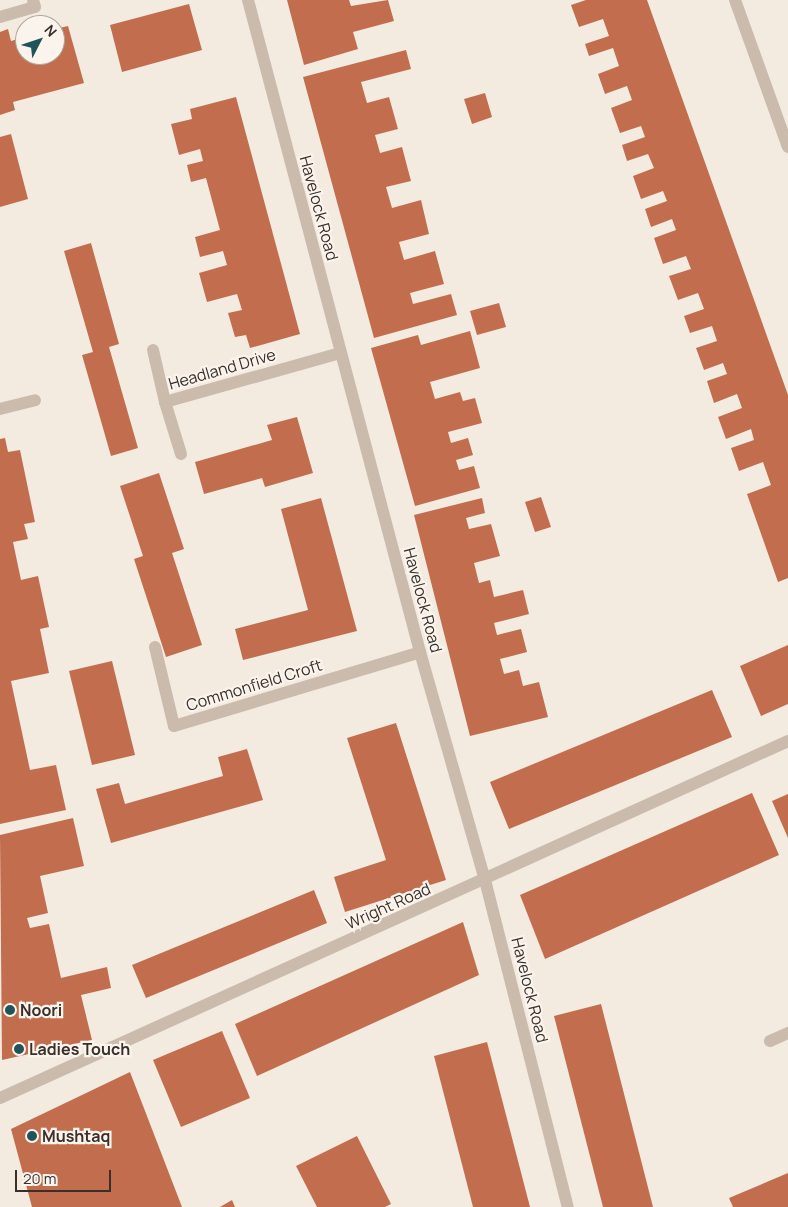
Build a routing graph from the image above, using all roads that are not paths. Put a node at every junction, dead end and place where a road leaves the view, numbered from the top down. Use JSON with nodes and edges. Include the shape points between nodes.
{"nodes":[{"id":1,"x":33,"y":0,"type":"edge"},
{"id":2,"x":248,"y":0,"type":"edge"},
{"id":3,"x":734,"y":0,"type":"edge"},
{"id":4,"x":0,"y":17,"type":"edge"},
{"id":5,"x":788,"y":147,"type":"edge"},
{"id":6,"x":153,"y":350,"type":"dead end"},
{"id":7,"x":340,"y":353,"type":"junction"},
{"id":8,"x":35,"y":400,"type":"dead end"},
{"id":9,"x":165,"y":402,"type":"junction"},
{"id":10,"x":0,"y":409,"type":"edge"},
{"id":11,"x":181,"y":454,"type":"dead end"},
{"id":12,"x":155,"y":647,"type":"dead end"},
{"id":13,"x":420,"y":652,"type":"junction"},
{"id":14,"x":788,"y":742,"type":"edge"},
{"id":15,"x":485,"y":880,"type":"junction"},
{"id":16,"x":788,"y":1033,"type":"edge"},
{"id":17,"x":770,"y":1041,"type":"dead end"},
{"id":18,"x":0,"y":1098,"type":"edge"},
{"id":19,"x":568,"y":1207,"type":"edge"}],
"edges":[{"from":1,"to":4,"type":"street","via":[[35,7]]},
{"from":2,"to":7,"type":"street","name":"Havelock Road"},
{"from":3,"to":5,"type":"street"},
{"from":6,"to":9,"type":"street"},
{"from":7,"to":9,"type":"street","name":"Headland Drive"},
{"from":7,"to":13,"type":"street","name":"Havelock Road"},
{"from":8,"to":10,"type":"street"},
{"from":9,"to":11,"type":"street","name":"Headland Drive"},
{"from":12,"to":13,"type":"street","name":"Commonfield Croft","via":[[174,726]]},
{"from":13,"to":15,"type":"street","name":"Havelock Road"},
{"from":14,"to":15,"type":"street","name":"Wright Road"},
{"from":15,"to":18,"type":"street","name":"Wright Road"},
{"from":15,"to":19,"type":"street","name":"Havelock Road"},
{"from":16,"to":17,"type":"street"}]}
